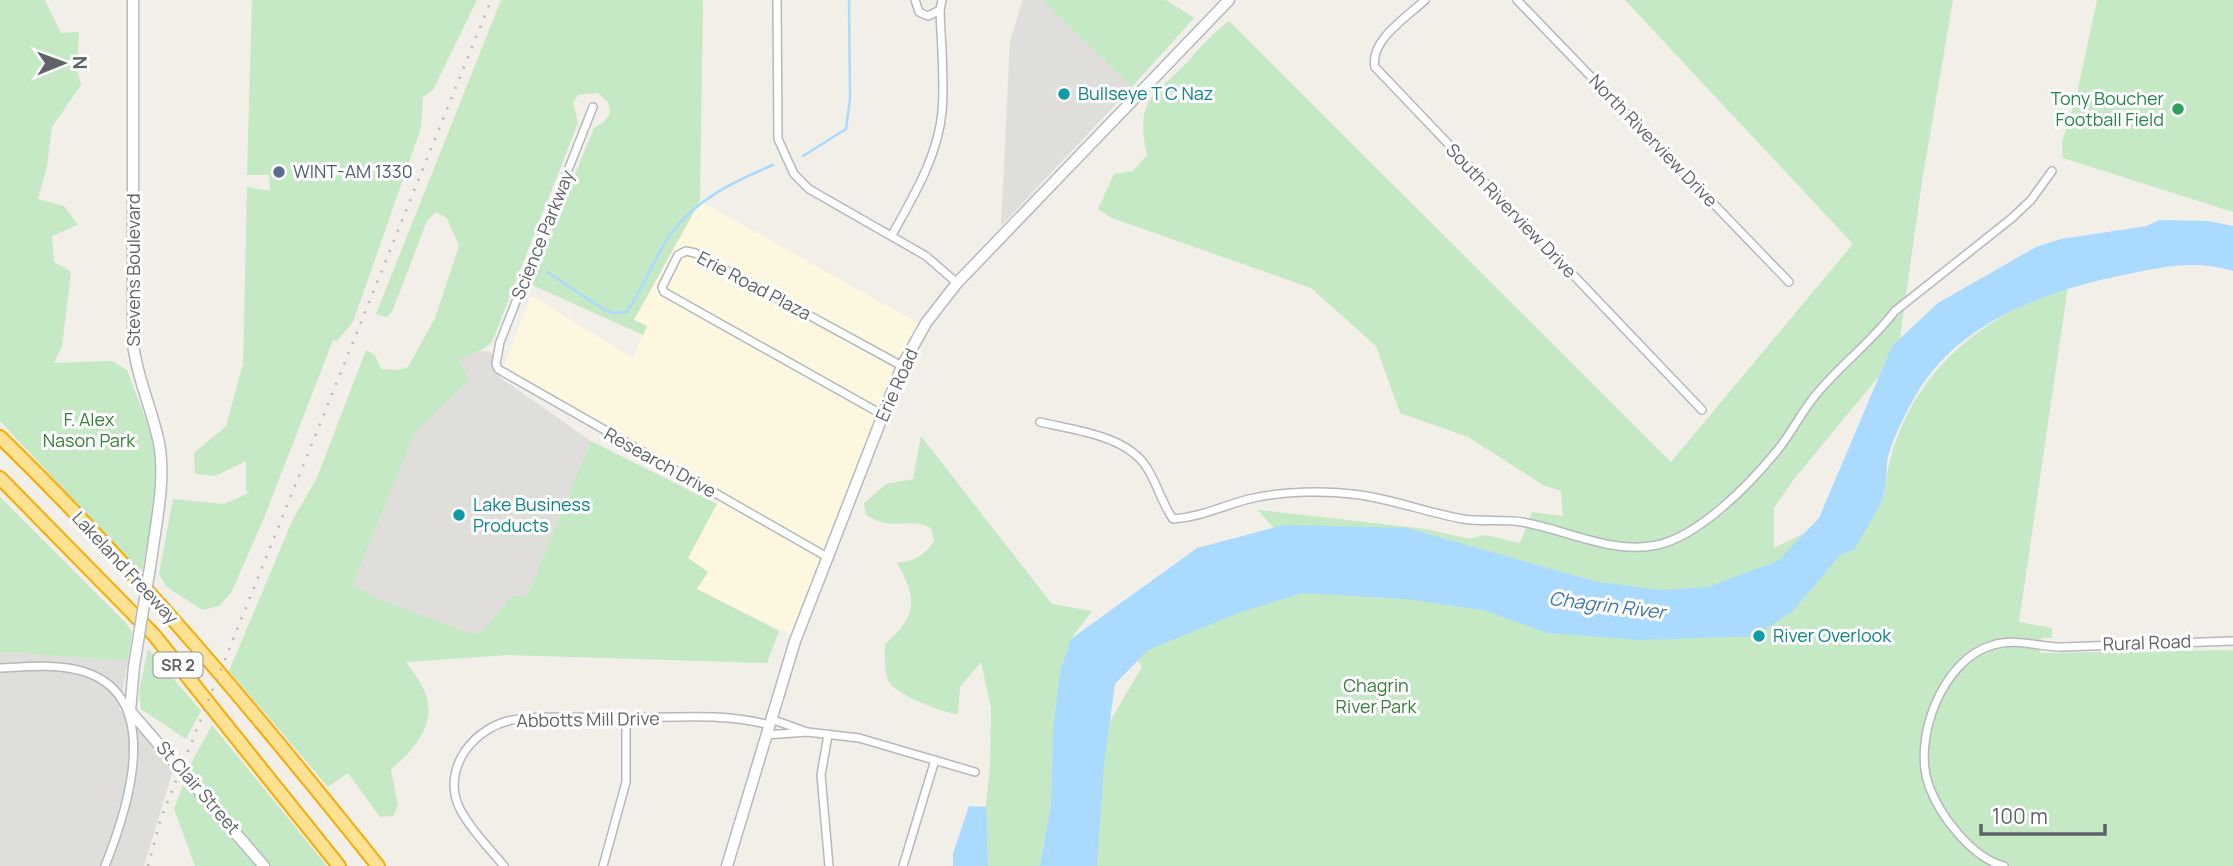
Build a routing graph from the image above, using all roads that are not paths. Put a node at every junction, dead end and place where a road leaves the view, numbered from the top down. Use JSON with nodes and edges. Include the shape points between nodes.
{"nodes":[{"id":1,"x":133,"y":0,"type":"edge"},
{"id":2,"x":777,"y":0,"type":"edge"},
{"id":3,"x":915,"y":0,"type":"edge"},
{"id":4,"x":942,"y":0,"type":"edge"},
{"id":5,"x":1228,"y":0,"type":"edge"},
{"id":6,"x":1410,"y":0,"type":"edge"},
{"id":7,"x":1425,"y":0,"type":"edge"},
{"id":8,"x":1517,"y":0,"type":"edge"},
{"id":9,"x":1417,"y":7,"type":"junction"},
{"id":10,"x":940,"y":10,"type":"junction"},
{"id":11,"x":593,"y":107,"type":"dead end"},
{"id":12,"x":2052,"y":171,"type":"dead end"},
{"id":13,"x":892,"y":235,"type":"junction"},
{"id":14,"x":1789,"y":282,"type":"dead end"},
{"id":15,"x":957,"y":283,"type":"junction"},
{"id":16,"x":496,"y":364,"type":"joint"},
{"id":17,"x":901,"y":366,"type":"junction"},
{"id":18,"x":1702,"y":410,"type":"dead end"},
{"id":19,"x":883,"y":415,"type":"junction"},
{"id":20,"x":1040,"y":422,"type":"dead end"},
{"id":21,"x":0,"y":437,"type":"edge"},
{"id":22,"x":0,"y":478,"type":"edge"},
{"id":23,"x":829,"y":558,"type":"junction"},
{"id":24,"x":2233,"y":641,"type":"edge"},
{"id":25,"x":0,"y":668,"type":"edge"},
{"id":26,"x":130,"y":711,"type":"junction"},
{"id":27,"x":626,"y":718,"type":"junction"},
{"id":28,"x":769,"y":726,"type":"junction"},
{"id":29,"x":807,"y":732,"type":"junction"},
{"id":30,"x":828,"y":735,"type":"junction"},
{"id":31,"x":934,"y":760,"type":"junction"},
{"id":32,"x":975,"y":772,"type":"dead end"},
{"id":33,"x":105,"y":866,"type":"edge"},
{"id":34,"x":264,"y":866,"type":"edge"},
{"id":35,"x":339,"y":866,"type":"edge"},
{"id":36,"x":378,"y":866,"type":"edge"},
{"id":37,"x":504,"y":866,"type":"edge"},
{"id":38,"x":603,"y":866,"type":"edge"},
{"id":39,"x":727,"y":866,"type":"edge"},
{"id":40,"x":829,"y":866,"type":"edge"},
{"id":41,"x":903,"y":866,"type":"edge"},
{"id":42,"x":2004,"y":866,"type":"edge"}],
"edges":[{"from":1,"to":26,"type":"street","name":"Stevens Boulevard","bridge":true,"via":[[133,344],[161,464]]},
{"from":2,"to":13,"type":"street","via":[[778,139],[785,160],[809,189]]},
{"from":3,"to":10,"type":"street","via":[[923,15],[933,16]]},
{"from":4,"to":10,"type":"street"},
{"from":5,"to":15,"type":"street","name":"Erie Road"},
{"from":6,"to":9,"type":"street"},
{"from":7,"to":9,"type":"street"},
{"from":8,"to":14,"type":"street","name":"North Riverview Drive"},
{"from":9,"to":18,"type":"street","name":"South Riverview Drive","via":[[1376,50],[1373,59],[1380,75]]},
{"from":10,"to":13,"type":"street","via":[[939,129],[923,180]]},
{"from":11,"to":16,"type":"street","name":"Science Parkway","via":[[500,342]]},
{"from":12,"to":20,"type":"street","via":[[2012,218],[1895,311],[1849,356],[1777,451],[1724,505],[1677,539],[1654,546],[1593,540],[1519,521],[1466,519],[1360,495],[1294,493],[1249,499],[1196,518],[1173,519],[1146,466],[1131,450]]},
{"from":13,"to":15,"type":"street"},
{"from":15,"to":17,"type":"street","name":"Erie Road"},
{"from":16,"to":23,"type":"street","name":"Research Drive","via":[[504,376]]},
{"from":17,"to":19,"type":"street","name":"Erie Road"},
{"from":17,"to":19,"type":"street","name":"Erie Road Plaza","via":[[695,253],[678,255],[662,287]]},
{"from":19,"to":23,"type":"street","name":"Erie Road"},
{"from":21,"to":36,"type":"highway","name":"Lakeland Freeway","number":"SR 2","via":[[207,657]]},
{"from":22,"to":35,"type":"highway","name":"Lakeland Freeway","number":"SR 2","via":[[154,635]]},
{"from":23,"to":28,"type":"street","name":"Erie Road","via":[[795,641]]},
{"from":24,"to":42,"type":"street","name":"Rural Road","via":[[2062,647],[2008,641],[1974,654],[1939,697],[1924,733],[1922,768],[1931,793],[1970,845]]},
{"from":25,"to":26,"type":"street","via":[[86,672],[106,683]]},
{"from":26,"to":33,"type":"street","name":"Stevens Boulevard","via":[[131,779]]},
{"from":26,"to":34,"type":"street","name":"St Clair Street"},
{"from":27,"to":28,"type":"street","name":"Abbotts Mill Drive","via":[[749,719]]},
{"from":27,"to":37,"type":"street","name":"Abbotts Mill Drive","via":[[518,719],[500,723],[468,745],[458,762],[455,786],[460,809]]},
{"from":27,"to":38,"type":"street","via":[[626,782]]},
{"from":28,"to":29,"type":"street"},
{"from":28,"to":29,"type":"street"},
{"from":28,"to":39,"type":"street","name":"Erie Road"},
{"from":29,"to":30,"type":"street"},
{"from":30,"to":31,"type":"street","via":[[877,741]]},
{"from":30,"to":40,"type":"street","via":[[821,775]]},
{"from":31,"to":32,"type":"street"},
{"from":31,"to":41,"type":"street"}]}
